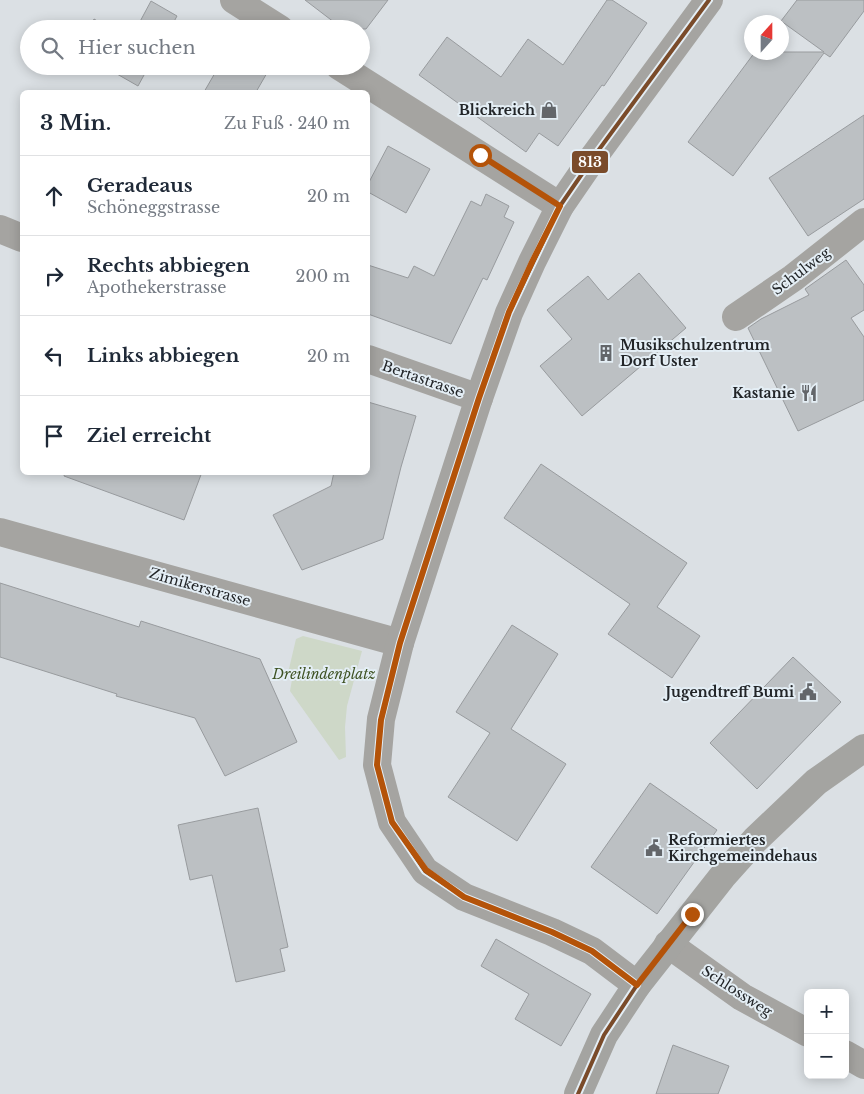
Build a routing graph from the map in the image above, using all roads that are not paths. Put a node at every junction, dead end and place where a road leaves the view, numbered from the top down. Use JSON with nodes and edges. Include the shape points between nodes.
{"nodes":[{"id":1,"x":234,"y":0,"type":"edge"},
{"id":2,"x":709,"y":0,"type":"edge"},
{"id":3,"x":266,"y":20,"type":"edge"},
{"id":4,"x":353,"y":75,"type":"edge"},
{"id":5,"x":560,"y":206,"type":"junction"},
{"id":6,"x":864,"y":222,"type":"edge"},
{"id":7,"x":0,"y":229,"type":"edge"},
{"id":8,"x":20,"y":237,"type":"edge"},
{"id":9,"x":736,"y":317,"type":"dead end"},
{"id":10,"x":370,"y":360,"type":"edge"},
{"id":11,"x":479,"y":398,"type":"junction"},
{"id":12,"x":0,"y":532,"type":"edge"},
{"id":13,"x":400,"y":643,"type":"junction"},
{"id":14,"x":864,"y":748,"type":"edge"},
{"id":15,"x":668,"y":944,"type":"junction"},
{"id":16,"x":637,"y":985,"type":"junction"},
{"id":17,"x":804,"y":1031,"type":"edge"},
{"id":18,"x":849,"y":1056,"type":"edge"},
{"id":19,"x":864,"y":1065,"type":"edge"},
{"id":20,"x":578,"y":1094,"type":"edge"}],
"edges":[{"from":1,"to":3,"type":"street"},
{"from":2,"to":5,"type":"street"},
{"from":4,"to":5,"type":"street"},
{"from":5,"to":11,"type":"street","via":[[509,312]]},
{"from":6,"to":9,"type":"street","name":"Schulweg","via":[[793,278]]},
{"from":7,"to":8,"type":"street"},
{"from":10,"to":11,"type":"street","name":"Bertastrasse"},
{"from":11,"to":13,"type":"street"},
{"from":12,"to":13,"type":"street","name":"Zimikerstrasse"},
{"from":13,"to":16,"type":"street","via":[[381,720],[377,765],[392,822],[402,838],[426,870],[464,897],[592,951]]},
{"from":14,"to":15,"type":"main road","via":[[816,782],[755,840]]},
{"from":15,"to":16,"type":"main road"},
{"from":15,"to":17,"type":"street","name":"Schlossweg","via":[[742,997]]},
{"from":16,"to":20,"type":"main road","via":[[604,1035]]},
{"from":18,"to":19,"type":"street"}]}
